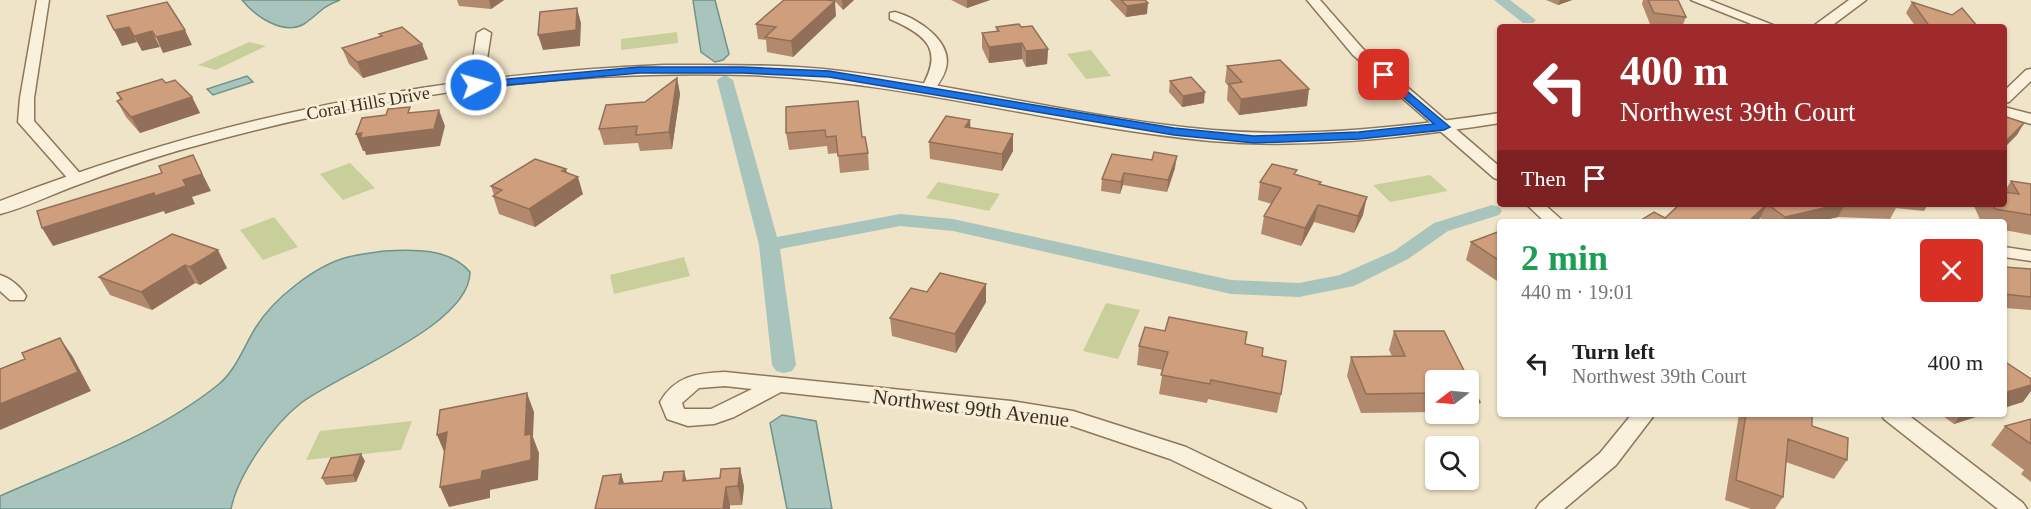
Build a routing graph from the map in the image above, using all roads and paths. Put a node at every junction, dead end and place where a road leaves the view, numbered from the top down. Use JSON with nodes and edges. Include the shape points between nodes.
{"nodes":[{"id":1,"x":43,"y":0,"type":"edge"},
{"id":2,"x":1313,"y":0,"type":"edge"},
{"id":3,"x":1697,"y":0,"type":"edge"},
{"id":4,"x":1859,"y":0,"type":"edge"},
{"id":5,"x":895,"y":16,"type":"dead end"},
{"id":6,"x":1763,"y":24,"type":"edge"},
{"id":7,"x":1824,"y":24,"type":"edge"},
{"id":8,"x":484,"y":33,"type":"dead end"},
{"id":9,"x":2031,"y":73,"type":"edge"},
{"id":10,"x":476,"y":85,"type":"junction"},
{"id":11,"x":927,"y":90,"type":"junction"},
{"id":12,"x":2007,"y":96,"type":"edge"},
{"id":13,"x":2007,"y":112,"type":"edge"},
{"id":14,"x":1497,"y":118,"type":"edge"},
{"id":15,"x":2031,"y":119,"type":"edge"},
{"id":16,"x":1444,"y":127,"type":"junction"},
{"id":17,"x":1497,"y":172,"type":"edge"},
{"id":18,"x":76,"y":178,"type":"junction"},
{"id":19,"x":1538,"y":207,"type":"edge"},
{"id":20,"x":0,"y":208,"type":"edge"},
{"id":21,"x":1552,"y":219,"type":"edge"},
{"id":22,"x":2007,"y":252,"type":"edge"},
{"id":23,"x":2031,"y":256,"type":"edge"},
{"id":24,"x":0,"y":281,"type":"edge"},
{"id":25,"x":17,"y":296,"type":"dead end"},
{"id":26,"x":776,"y":386,"type":"dead end"},
{"id":27,"x":1642,"y":417,"type":"edge"},
{"id":28,"x":1896,"y":417,"type":"edge"},
{"id":29,"x":1294,"y":509,"type":"edge"},
{"id":30,"x":1548,"y":509,"type":"edge"},
{"id":31,"x":2015,"y":509,"type":"edge"}],
"edges":[{"from":1,"to":18,"type":"street","via":[[26,122]]},
{"from":2,"to":16,"type":"street","via":[[1358,52]]},
{"from":3,"to":6,"type":"street"},
{"from":4,"to":7,"type":"street"},
{"from":5,"to":11,"type":"street","via":[[915,24],[937,49],[940,64]]},
{"from":8,"to":10,"type":"street"},
{"from":9,"to":12,"type":"street"},
{"from":10,"to":11,"type":"street","name":"Coral Hills Drive","via":[[639,70],[720,69],[829,74]]},
{"from":10,"to":18,"type":"street","name":"Coral Hills Drive","via":[[388,97],[250,126]]},
{"from":11,"to":16,"type":"street","name":"Coral Hills Drive","via":[[1174,131],[1254,139]]},
{"from":13,"to":15,"type":"street"},
{"from":14,"to":16,"type":"street","name":"Coral Hills Drive"},
{"from":16,"to":17,"type":"street"},
{"from":18,"to":20,"type":"street","name":"Coral Hills Drive"},
{"from":19,"to":21,"type":"street"},
{"from":22,"to":23,"type":"street"},
{"from":24,"to":25,"type":"street"},
{"from":26,"to":29,"type":"street","name":"Northwest 99th Avenue","via":[[1011,409],[1073,419],[1178,453]]},
{"from":27,"to":30,"type":"street","via":[[1608,459]]},
{"from":28,"to":31,"type":"street"}]}
